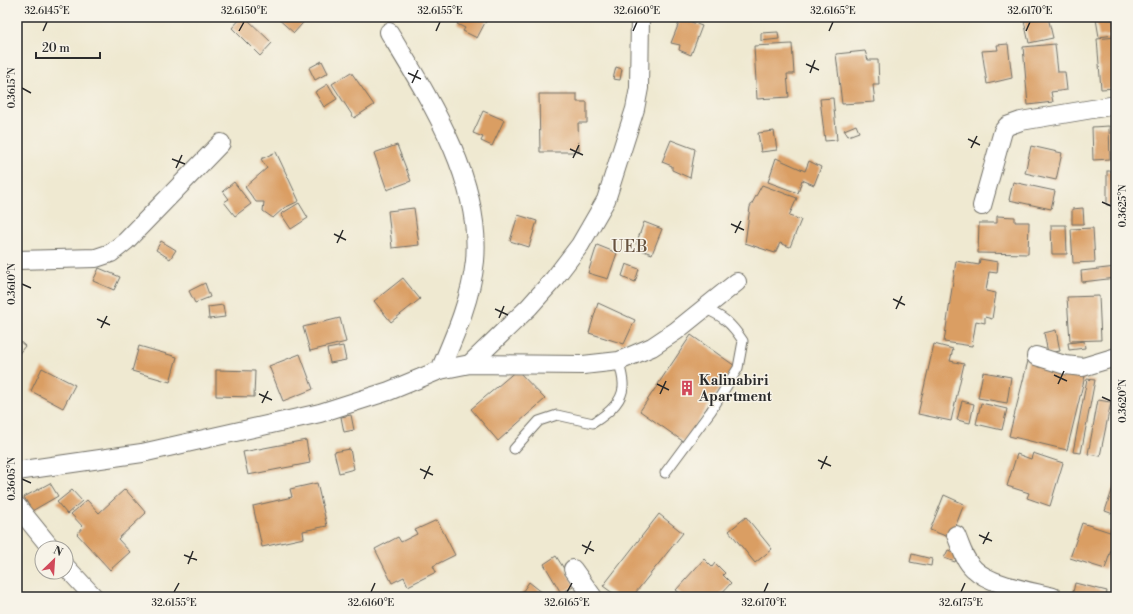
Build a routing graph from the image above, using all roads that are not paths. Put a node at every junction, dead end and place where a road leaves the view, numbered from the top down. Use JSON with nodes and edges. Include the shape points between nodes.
{"nodes":[{"id":1,"x":640,"y":17,"type":"edge"},
{"id":2,"x":389,"y":32,"type":"dead end"},
{"id":3,"x":1116,"y":105,"type":"edge"},
{"id":4,"x":221,"y":143,"type":"dead end"},
{"id":5,"x":982,"y":206,"type":"dead end"},
{"id":6,"x":17,"y":260,"type":"edge"},
{"id":7,"x":737,"y":282,"type":"dead end"},
{"id":8,"x":703,"y":308,"type":"junction"},
{"id":9,"x":1036,"y":356,"type":"dead end"},
{"id":10,"x":1116,"y":357,"type":"edge"},
{"id":11,"x":619,"y":361,"type":"junction"},
{"id":12,"x":470,"y":364,"type":"junction"},
{"id":13,"x":440,"y":370,"type":"junction"},
{"id":14,"x":514,"y":449,"type":"dead end"},
{"id":15,"x":17,"y":471,"type":"edge"},
{"id":16,"x":664,"y":473,"type":"dead end"},
{"id":17,"x":17,"y":506,"type":"edge"},
{"id":18,"x":956,"y":536,"type":"dead end"},
{"id":19,"x":44,"y":540,"type":"edge"},
{"id":20,"x":573,"y":569,"type":"dead end"},
{"id":21,"x":74,"y":576,"type":"edge"},
{"id":22,"x":94,"y":597,"type":"edge"},
{"id":23,"x":593,"y":597,"type":"edge"},
{"id":24,"x":1053,"y":597,"type":"edge"}],
"edges":[{"from":1,"to":12,"type":"street","via":[[639,88],[635,109],[606,200],[580,245],[554,279],[530,307]]},
{"from":2,"to":13,"type":"street","via":[[422,86],[437,117],[456,157],[471,204],[475,261],[460,324]]},
{"from":3,"to":5,"type":"street","via":[[1021,121],[1007,126],[1000,136]]},
{"from":4,"to":6,"type":"street","via":[[126,241],[111,253],[96,258]]},
{"from":7,"to":8,"type":"street"},
{"from":8,"to":11,"type":"street","via":[[652,347]]},
{"from":8,"to":16,"type":"lane","via":[[732,324],[743,340],[738,368],[711,411]]},
{"from":9,"to":10,"type":"street","via":[[1065,365],[1083,367]]},
{"from":11,"to":12,"type":"street","via":[[583,365]]},
{"from":11,"to":14,"type":"lane","via":[[623,387],[620,398],[609,413],[593,423],[557,416],[539,421]]},
{"from":12,"to":13,"type":"street"},
{"from":13,"to":15,"type":"street","via":[[389,391],[320,413],[142,454]]},
{"from":17,"to":19,"type":"street"},
{"from":18,"to":24,"type":"street","via":[[965,558],[974,569],[991,579]]},
{"from":20,"to":23,"type":"street"},
{"from":21,"to":22,"type":"street"}]}
